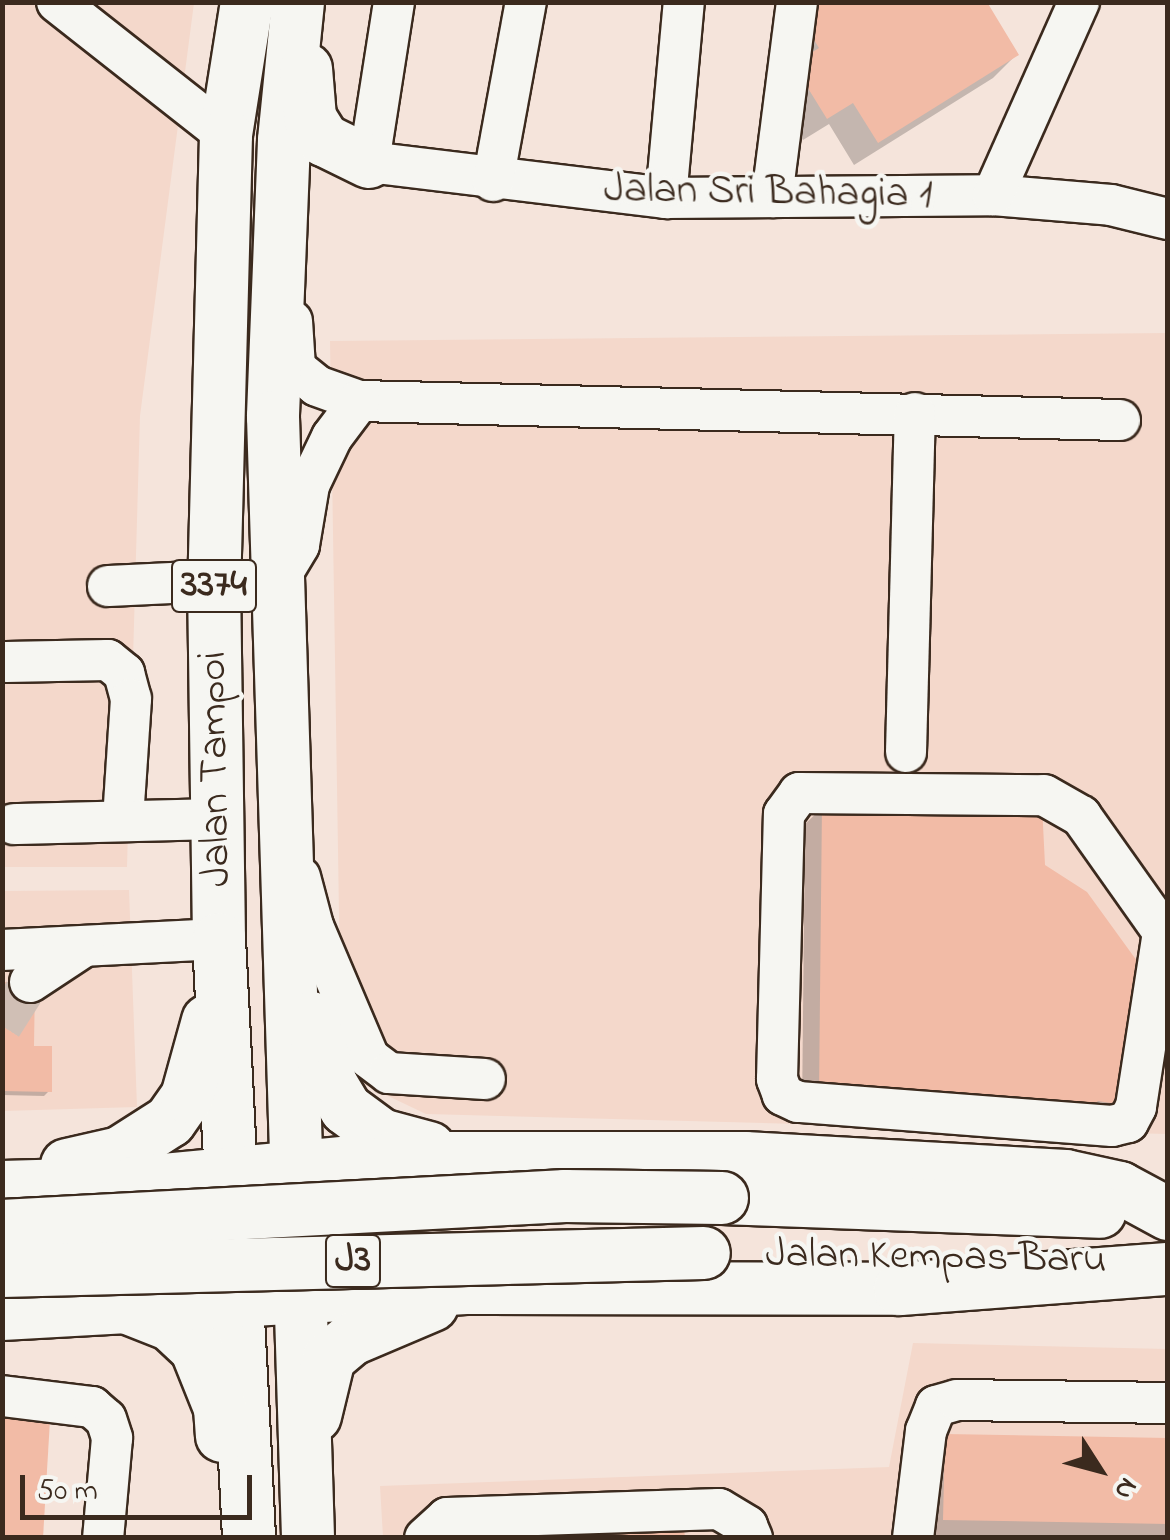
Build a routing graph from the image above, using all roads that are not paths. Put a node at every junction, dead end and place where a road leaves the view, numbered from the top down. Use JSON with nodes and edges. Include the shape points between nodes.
{"nodes":[{"id":1,"x":57,"y":2,"type":"edge"},
{"id":2,"x":247,"y":2,"type":"edge"},
{"id":3,"x":300,"y":2,"type":"edge"},
{"id":4,"x":394,"y":2,"type":"edge"},
{"id":5,"x":526,"y":2,"type":"edge"},
{"id":6,"x":684,"y":2,"type":"edge"},
{"id":7,"x":796,"y":2,"type":"edge"},
{"id":8,"x":1079,"y":2,"type":"edge"},
{"id":9,"x":226,"y":135,"type":"junction"},
{"id":10,"x":284,"y":142,"type":"junction"},
{"id":11,"x":369,"y":162,"type":"junction"},
{"id":12,"x":493,"y":181,"type":"junction"},
{"id":13,"x":993,"y":195,"type":"junction"},
{"id":14,"x":772,"y":196,"type":"junction"},
{"id":15,"x":666,"y":198,"type":"junction"},
{"id":16,"x":1168,"y":219,"type":"edge"},
{"id":17,"x":359,"y":401,"type":"junction"},
{"id":18,"x":914,"y":413,"type":"junction"},
{"id":19,"x":1120,"y":420,"type":"dead end"},
{"id":20,"x":275,"y":580,"type":"junction"},
{"id":21,"x":214,"y":581,"type":"junction"},
{"id":22,"x":108,"y":586,"type":"dead end"},
{"id":23,"x":6,"y":662,"type":"dead end"},
{"id":24,"x":906,"y":752,"type":"dead end"},
{"id":25,"x":286,"y":784,"type":"junction"},
{"id":26,"x":218,"y":819,"type":"junction"},
{"id":27,"x":123,"y":820,"type":"junction"},
{"id":28,"x":14,"y":824,"type":"dead end"},
{"id":29,"x":1165,"y":932,"type":"edge"},
{"id":30,"x":83,"y":947,"type":"junction"},
{"id":31,"x":294,"y":948,"type":"junction"},
{"id":32,"x":2,"y":950,"type":"edge"},
{"id":33,"x":219,"y":952,"type":"junction"},
{"id":34,"x":30,"y":982,"type":"tunnel mouth"},
{"id":35,"x":485,"y":1079,"type":"dead end"},
{"id":36,"x":392,"y":1158,"type":"junction"},
{"id":37,"x":480,"y":1158,"type":"junction"},
{"id":38,"x":297,"y":1164,"type":"junction"},
{"id":39,"x":232,"y":1171,"type":"junction"},
{"id":40,"x":2,"y":1180,"type":"edge"},
{"id":41,"x":133,"y":1182,"type":"junction"},
{"id":42,"x":2,"y":1188,"type":"edge"},
{"id":43,"x":1168,"y":1214,"type":"edge"},
{"id":44,"x":2,"y":1226,"type":"edge"},
{"id":45,"x":1168,"y":1266,"type":"edge"},
{"id":46,"x":2,"y":1271,"type":"edge"},
{"id":47,"x":470,"y":1288,"type":"junction"},
{"id":48,"x":382,"y":1295,"type":"junction"},
{"id":49,"x":300,"y":1300,"type":"junction"},
{"id":50,"x":239,"y":1302,"type":"junction"},
{"id":51,"x":131,"y":1309,"type":"junction"},
{"id":52,"x":2,"y":1314,"type":"edge"},
{"id":53,"x":2,"y":1396,"type":"edge"},
{"id":54,"x":1168,"y":1402,"type":"edge"},
{"id":55,"x":577,"y":1526,"type":"edge"},
{"id":56,"x":436,"y":1528,"type":"edge"},
{"id":57,"x":103,"y":1538,"type":"edge"},
{"id":58,"x":229,"y":1538,"type":"edge"},
{"id":59,"x":249,"y":1538,"type":"edge"},
{"id":60,"x":309,"y":1538,"type":"edge"},
{"id":61,"x":752,"y":1538,"type":"edge"},
{"id":62,"x":913,"y":1538,"type":"edge"}],
"edges":[{"from":1,"to":9,"type":"street"},
{"from":2,"to":9,"type":"main road","name":"Jalan Tampoi","number":"3374"},
{"from":3,"to":10,"type":"main road","name":"Jalan Tampoi","number":"3374"},
{"from":3,"to":11,"type":"main road","via":[[310,118],[338,150]]},
{"from":4,"to":11,"type":"street"},
{"from":5,"to":12,"type":"street"},
{"from":6,"to":15,"type":"street"},
{"from":7,"to":14,"type":"street"},
{"from":8,"to":13,"type":"street"},
{"from":9,"to":21,"type":"main road","name":"Jalan Tampoi","number":"3374"},
{"from":10,"to":17,"type":"street","via":[[295,176],[295,368],[317,386]]},
{"from":10,"to":20,"type":"main road","name":"Jalan Tampoi","number":"3374","via":[[273,418]]},
{"from":11,"to":12,"type":"street","name":"Jalan Sri Bahagia 1"},
{"from":12,"to":15,"type":"street","name":"Jalan Sri Bahagia 1"},
{"from":13,"to":14,"type":"street","name":"Jalan Sri Bahagia 1"},
{"from":13,"to":16,"type":"street","name":"Jalan Sri Bahagia 1","via":[[1111,205]]},
{"from":14,"to":15,"type":"street","name":"Jalan Sri Bahagia 1"},
{"from":17,"to":18,"type":"street"},
{"from":17,"to":20,"type":"street","via":[[332,436],[309,484],[299,545]]},
{"from":18,"to":19,"type":"street"},
{"from":18,"to":24,"type":"street"},
{"from":20,"to":25,"type":"main road","name":"Jalan Tampoi","number":"3374"},
{"from":21,"to":22,"type":"street"},
{"from":21,"to":26,"type":"main road","name":"Jalan Tampoi","number":"3374"},
{"from":23,"to":27,"type":"street","via":[[108,660],[124,673],[130,699]]},
{"from":25,"to":31,"type":"main road","name":"Jalan Tampoi","number":"3374"},
{"from":25,"to":35,"type":"street","via":[[313,926],[369,1058],[389,1073]]},
{"from":26,"to":27,"type":"street"},
{"from":26,"to":33,"type":"main road","name":"Jalan Tampoi","number":"3374"},
{"from":27,"to":28,"type":"street"},
{"from":29,"to":29,"type":"street","via":[[1080,816],[1044,796],[799,793],[784,814],[779,1088],[798,1102],[1120,1126],[1136,1107]]},
{"from":30,"to":32,"type":"street"},
{"from":30,"to":33,"type":"street"},
{"from":30,"to":34,"type":"street"},
{"from":31,"to":37,"type":"main road","via":[[316,1042],[346,1109],[381,1135]]},
{"from":31,"to":38,"type":"main road","name":"Jalan Tampoi","number":"3374"},
{"from":33,"to":39,"type":"main road","name":"Jalan Tampoi","number":"3374"},
{"from":33,"to":40,"type":"main road","via":[[200,1059],[170,1121],[120,1153]]},
{"from":36,"to":37,"type":"main road"},
{"from":36,"to":38,"type":"main road"},
{"from":36,"to":48,"type":"main road","via":[[354,1196],[340,1241],[346,1265]]},
{"from":37,"to":43,"type":"main road","via":[[938,1165],[1066,1176],[1120,1188]]},
{"from":38,"to":39,"type":"main road"},
{"from":38,"to":49,"type":"main road","name":"Jalan Tampoi","number":"3374"},
{"from":39,"to":41,"type":"main road"},
{"from":39,"to":50,"type":"main road","name":"Jalan Tampoi","number":"3374"},
{"from":41,"to":42,"type":"main road"},
{"from":41,"to":51,"type":"main road","via":[[160,1222],[165,1260],[159,1278]]},
{"from":43,"to":44,"type":"main road","name":"Jalan Kempas Baru","number":"J3","bridge":true,"via":[[565,1196]]},
{"from":45,"to":46,"type":"main road","name":"Jalan Kempas Baru","number":"J3","bridge":true,"via":[[704,1253]]},
{"from":45,"to":47,"type":"main road","via":[[900,1289]]},
{"from":47,"to":48,"type":"main road"},
{"from":47,"to":60,"type":"main road","via":[[352,1339],[329,1358],[318,1385]]},
{"from":48,"to":49,"type":"main road"},
{"from":49,"to":50,"type":"main road"},
{"from":49,"to":60,"type":"main road","name":"Jalan Tampoi","number":"3374"},
{"from":50,"to":51,"type":"main road"},
{"from":50,"to":59,"type":"main road","name":"Jalan Tampoi","number":"3374"},
{"from":51,"to":52,"type":"main road"},
{"from":51,"to":58,"type":"main road","via":[[171,1325],[196,1348],[208,1375],[220,1408]]},
{"from":53,"to":57,"type":"street","via":[[92,1407],[106,1419],[112,1438]]},
{"from":54,"to":62,"type":"street","via":[[957,1400],[936,1406],[926,1430]]},
{"from":55,"to":56,"type":"street"},
{"from":55,"to":61,"type":"street","via":[[719,1509],[747,1526]]}]}
